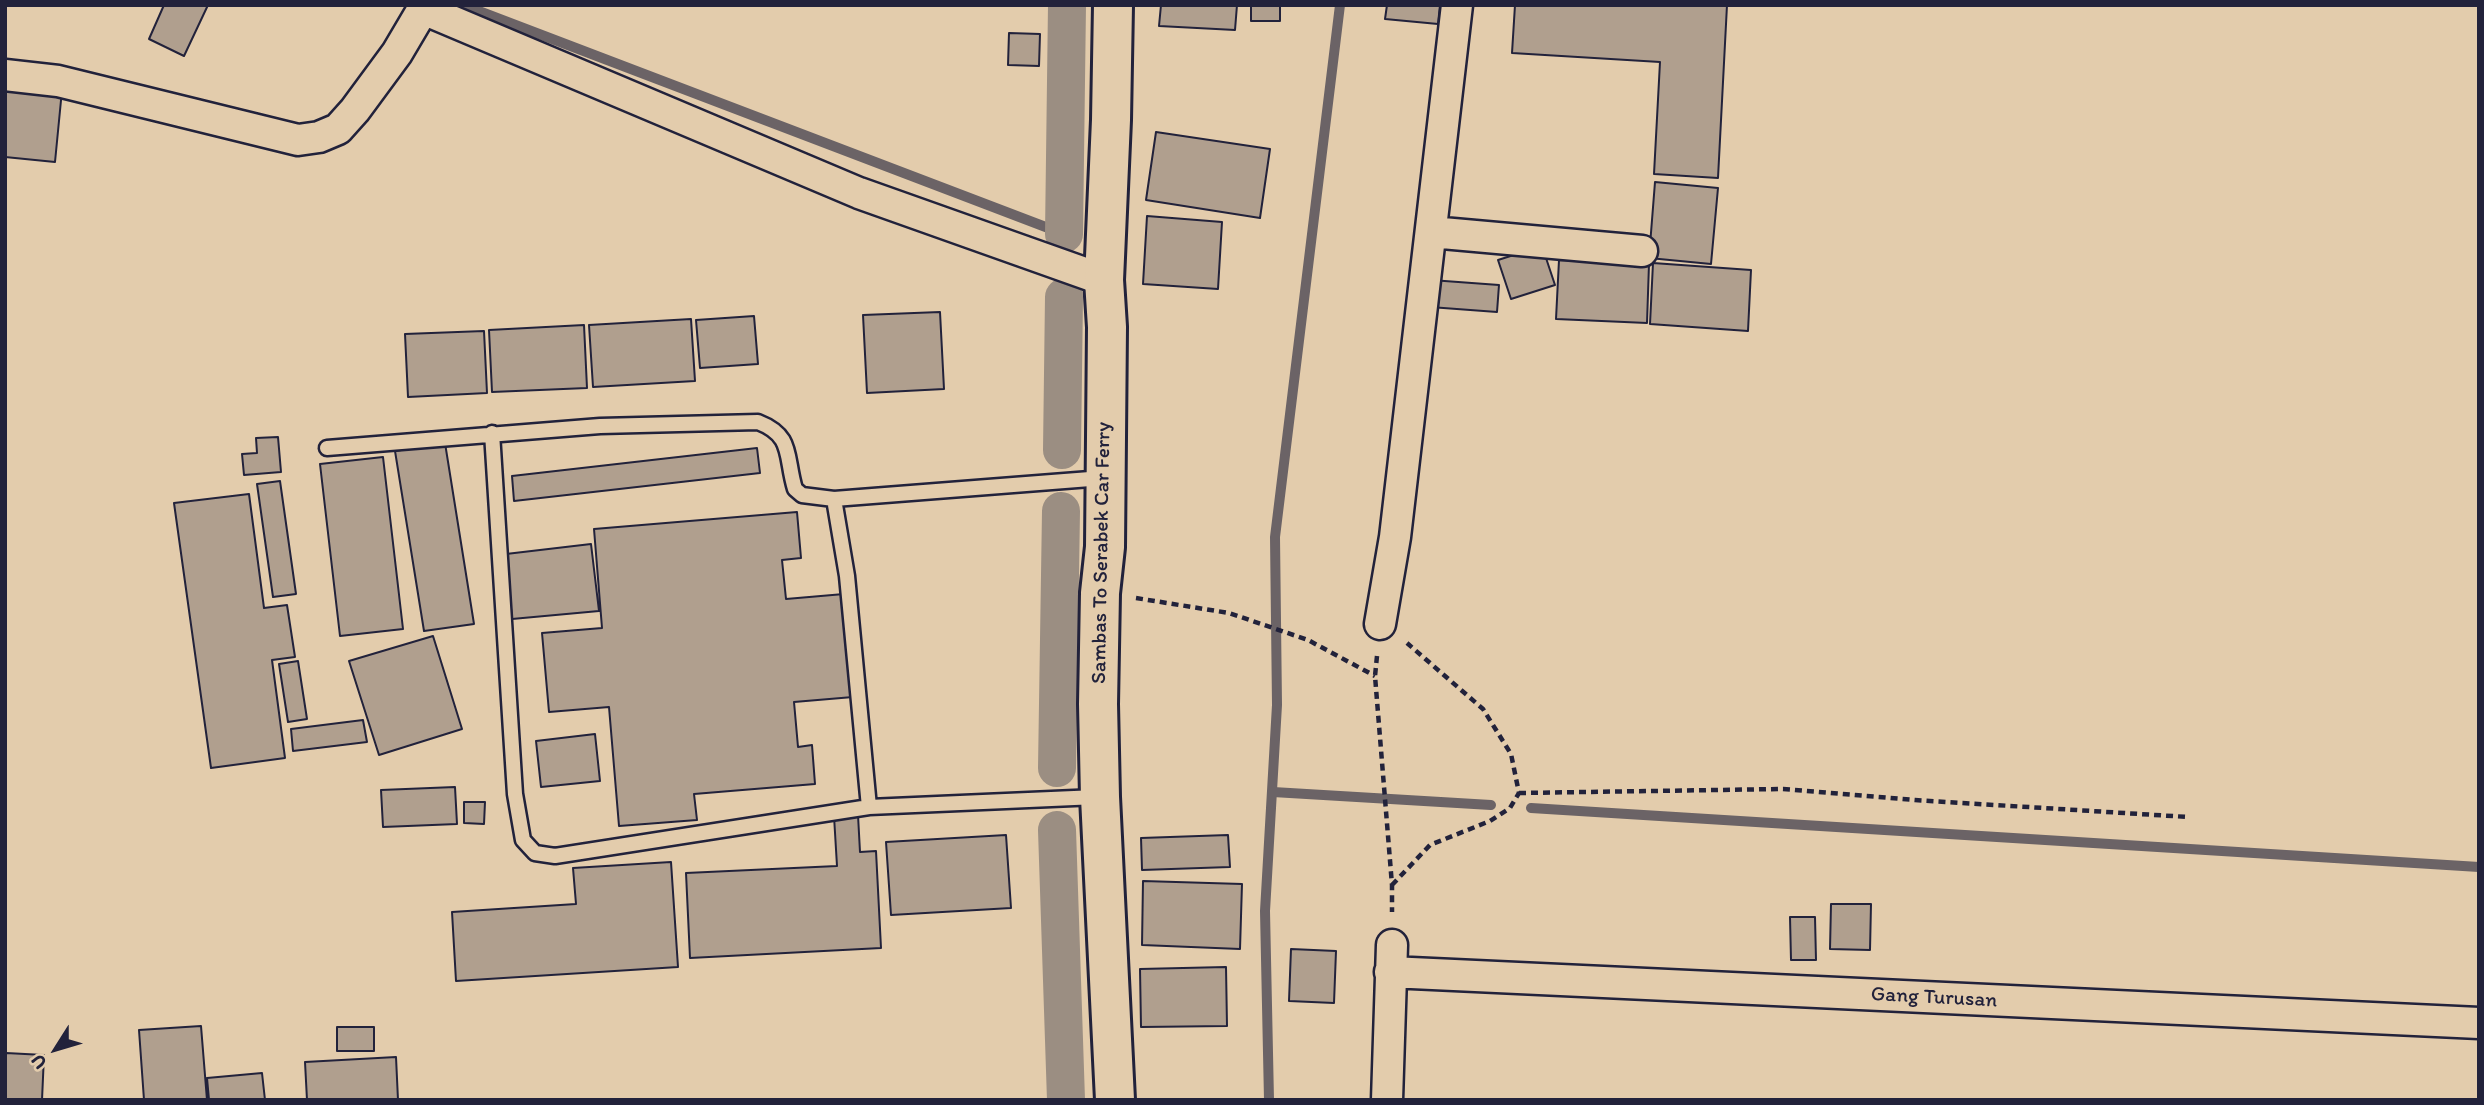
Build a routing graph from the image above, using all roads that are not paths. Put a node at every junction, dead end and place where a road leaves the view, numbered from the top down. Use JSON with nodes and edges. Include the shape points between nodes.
{"nodes":[{"id":1,"x":1113,"y":5,"type":"edge"},
{"id":2,"x":1457,"y":5,"type":"edge"},
{"id":3,"x":418,"y":7,"type":"edge"},
{"id":4,"x":5,"y":75,"type":"edge"},
{"id":5,"x":1431,"y":232,"type":"junction"},
{"id":6,"x":1642,"y":251,"type":"dead end"},
{"id":7,"x":1104,"y":280,"type":"junction"},
{"id":8,"x":492,"y":433,"type":"junction"},
{"id":9,"x":327,"y":447,"type":"dead end"},
{"id":10,"x":1104,"y":478,"type":"junction"},
{"id":11,"x":834,"y":499,"type":"junction"},
{"id":12,"x":1380,"y":624,"type":"road end"},
{"id":13,"x":1100,"y":797,"type":"junction"},
{"id":14,"x":869,"y":807,"type":"junction"},
{"id":15,"x":2479,"y":1023,"type":"edge"},
{"id":16,"x":1115,"y":1100,"type":"edge"},
{"id":17,"x":1387,"y":1100,"type":"edge"}],
"edges":[{"from":1,"to":7,"type":"highway","name":"Sambas To Serabek Car Ferry"},
{"from":2,"to":5,"type":"street"},
{"from":3,"to":4,"type":"street","via":[[397,53],[338,129],[298,141],[58,80]]},
{"from":3,"to":7,"type":"street","via":[[859,192]]},
{"from":5,"to":6,"type":"street"},
{"from":5,"to":12,"type":"street","via":[[1395,537]]},
{"from":7,"to":10,"type":"highway","name":"Sambas To Serabek Car Ferry"},
{"from":8,"to":9,"type":"lane"},
{"from":8,"to":11,"type":"lane","via":[[758,422],[781,435],[795,489],[802,495]]},
{"from":8,"to":14,"type":"lane","via":[[514,794],[523,840],[535,853],[555,856]]},
{"from":10,"to":11,"type":"lane"},
{"from":10,"to":13,"type":"highway","name":"Sambas To Serabek Car Ferry"},
{"from":11,"to":14,"type":"lane","via":[[847,576]]},
{"from":13,"to":14,"type":"lane"},
{"from":13,"to":16,"type":"highway","name":"Sambas To Serabek Car Ferry"},
{"from":15,"to":17,"type":"street","name":"Gang Turusan","via":[[1391,959]]}]}
